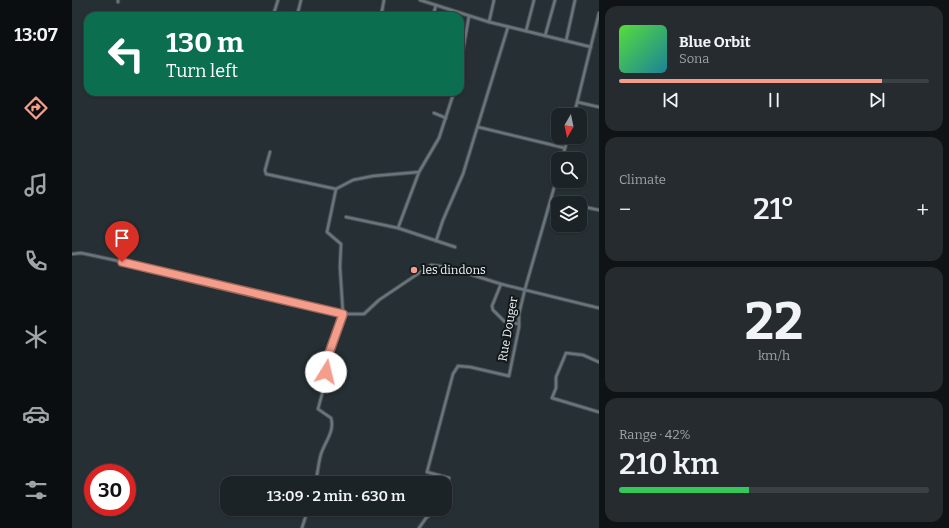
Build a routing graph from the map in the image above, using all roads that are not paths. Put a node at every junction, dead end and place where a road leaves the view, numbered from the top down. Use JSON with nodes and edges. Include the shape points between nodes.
{"nodes":[{"id":1,"x":278,"y":0,"type":"edge"},
{"id":2,"x":302,"y":0,"type":"edge"},
{"id":3,"x":384,"y":0,"type":"edge"},
{"id":4,"x":420,"y":0,"type":"edge"},
{"id":5,"x":494,"y":0,"type":"edge"},
{"id":6,"x":534,"y":0,"type":"edge"},
{"id":7,"x":555,"y":0,"type":"edge"},
{"id":8,"x":575,"y":0,"type":"edge"},
{"id":9,"x":436,"y":5,"type":"junction"},
{"id":10,"x":274,"y":12,"type":"edge"},
{"id":11,"x":298,"y":12,"type":"edge"},
{"id":12,"x":382,"y":12,"type":"edge"},
{"id":13,"x":434,"y":12,"type":"edge"},
{"id":14,"x":458,"y":12,"type":"edge"},
{"id":15,"x":599,"y":13,"type":"edge"},
{"id":16,"x":464,"y":14,"type":"edge"},
{"id":17,"x":470,"y":16,"type":"junction"},
{"id":18,"x":489,"y":22,"type":"junction"},
{"id":19,"x":508,"y":27,"type":"junction"},
{"id":20,"x":526,"y":31,"type":"junction"},
{"id":21,"x":545,"y":36,"type":"junction"},
{"id":22,"x":566,"y":41,"type":"junction"},
{"id":23,"x":464,"y":47,"type":"edge"},
{"id":24,"x":591,"y":47,"type":"junction"},
{"id":25,"x":453,"y":96,"type":"edge"},
{"id":26,"x":577,"y":102,"type":"junction"},
{"id":27,"x":599,"y":107,"type":"edge"},
{"id":28,"x":576,"y":108,"type":"edge"},
{"id":29,"x":434,"y":113,"type":"dead end"},
{"id":30,"x":446,"y":118,"type":"junction"},
{"id":31,"x":478,"y":127,"type":"junction"},
{"id":32,"x":566,"y":144,"type":"edge"},
{"id":33,"x":565,"y":148,"type":"junction"},
{"id":34,"x":270,"y":152,"type":"dead end"},
{"id":35,"x":564,"y":152,"type":"edge"},
{"id":36,"x":419,"y":172,"type":"junction"},
{"id":37,"x":336,"y":189,"type":"junction"},
{"id":38,"x":551,"y":200,"type":"edge"},
{"id":39,"x":587,"y":207,"type":"edge"},
{"id":40,"x":599,"y":210,"type":"edge"},
{"id":41,"x":346,"y":217,"type":"dead end"},
{"id":42,"x":398,"y":228,"type":"junction"},
{"id":43,"x":436,"y":241,"type":"junction"},
{"id":44,"x":455,"y":247,"type":"dead end"},
{"id":45,"x":72,"y":254,"type":"edge"},
{"id":46,"x":501,"y":284,"type":"junction"},
{"id":47,"x":524,"y":289,"type":"junction"},
{"id":48,"x":599,"y":308,"type":"edge"},
{"id":49,"x":343,"y":314,"type":"junction"},
{"id":50,"x":519,"y":324,"type":"junction"},
{"id":51,"x":599,"y":362,"type":"edge"},
{"id":52,"x":599,"y":412,"type":"edge"},
{"id":53,"x":316,"y":476,"type":"edge"},
{"id":54,"x":442,"y":476,"type":"edge"},
{"id":55,"x":306,"y":516,"type":"edge"},
{"id":56,"x":429,"y":516,"type":"edge"},
{"id":57,"x":302,"y":528,"type":"edge"},
{"id":58,"x":418,"y":528,"type":"edge"}],
"edges":[{"from":1,"to":10,"type":"street"},
{"from":2,"to":11,"type":"street"},
{"from":3,"to":12,"type":"street"},
{"from":4,"to":9,"type":"street"},
{"from":5,"to":18,"type":"street"},
{"from":6,"to":20,"type":"street"},
{"from":7,"to":21,"type":"street"},
{"from":8,"to":22,"type":"street"},
{"from":9,"to":13,"type":"street"},
{"from":9,"to":14,"type":"street"},
{"from":15,"to":24,"type":"street"},
{"from":16,"to":17,"type":"street"},
{"from":17,"to":18,"type":"street"},
{"from":17,"to":23,"type":"street"},
{"from":18,"to":19,"type":"street"},
{"from":19,"to":20,"type":"street"},
{"from":19,"to":31,"type":"street"},
{"from":20,"to":21,"type":"street"},
{"from":21,"to":22,"type":"street"},
{"from":22,"to":24,"type":"street"},
{"from":24,"to":26,"type":"street"},
{"from":25,"to":30,"type":"street"},
{"from":26,"to":27,"type":"street"},
{"from":26,"to":28,"type":"street"},
{"from":29,"to":30,"type":"street"},
{"from":30,"to":36,"type":"street","via":[[439,138]]},
{"from":31,"to":33,"type":"street"},
{"from":31,"to":43,"type":"street","via":[[463,174]]},
{"from":32,"to":33,"type":"street"},
{"from":33,"to":35,"type":"street"},
{"from":34,"to":37,"type":"street","via":[[266,174]]},
{"from":36,"to":37,"type":"street","via":[[353,180]]},
{"from":36,"to":42,"type":"street"},
{"from":37,"to":49,"type":"street","via":[[327,232],[340,244]]},
{"from":38,"to":47,"type":"street","name":"Rue Douger"},
{"from":39,"to":40,"type":"street"},
{"from":41,"to":42,"type":"street"},
{"from":42,"to":43,"type":"street"},
{"from":43,"to":44,"type":"street"},
{"from":45,"to":49,"type":"street","via":[[81,253],[149,267]]},
{"from":46,"to":47,"type":"street"},
{"from":46,"to":49,"type":"street","via":[[447,267],[431,265],[379,300],[364,314]]},
{"from":46,"to":50,"type":"street","via":[[492,306],[493,310],[504,321]]},
{"from":47,"to":48,"type":"street"},
{"from":47,"to":50,"type":"street","name":"Rue Douger"},
{"from":49,"to":53,"type":"street","via":[[328,356],[325,383],[318,409],[332,418],[333,423],[321,453]]},
{"from":50,"to":54,"type":"street","name":"Rue Douger","via":[[509,376],[458,366],[453,374],[427,472]]},
{"from":51,"to":52,"type":"street","via":[[583,355],[566,353],[556,377],[556,388],[552,398]]},
{"from":55,"to":57,"type":"street"},
{"from":56,"to":58,"type":"street"}]}
